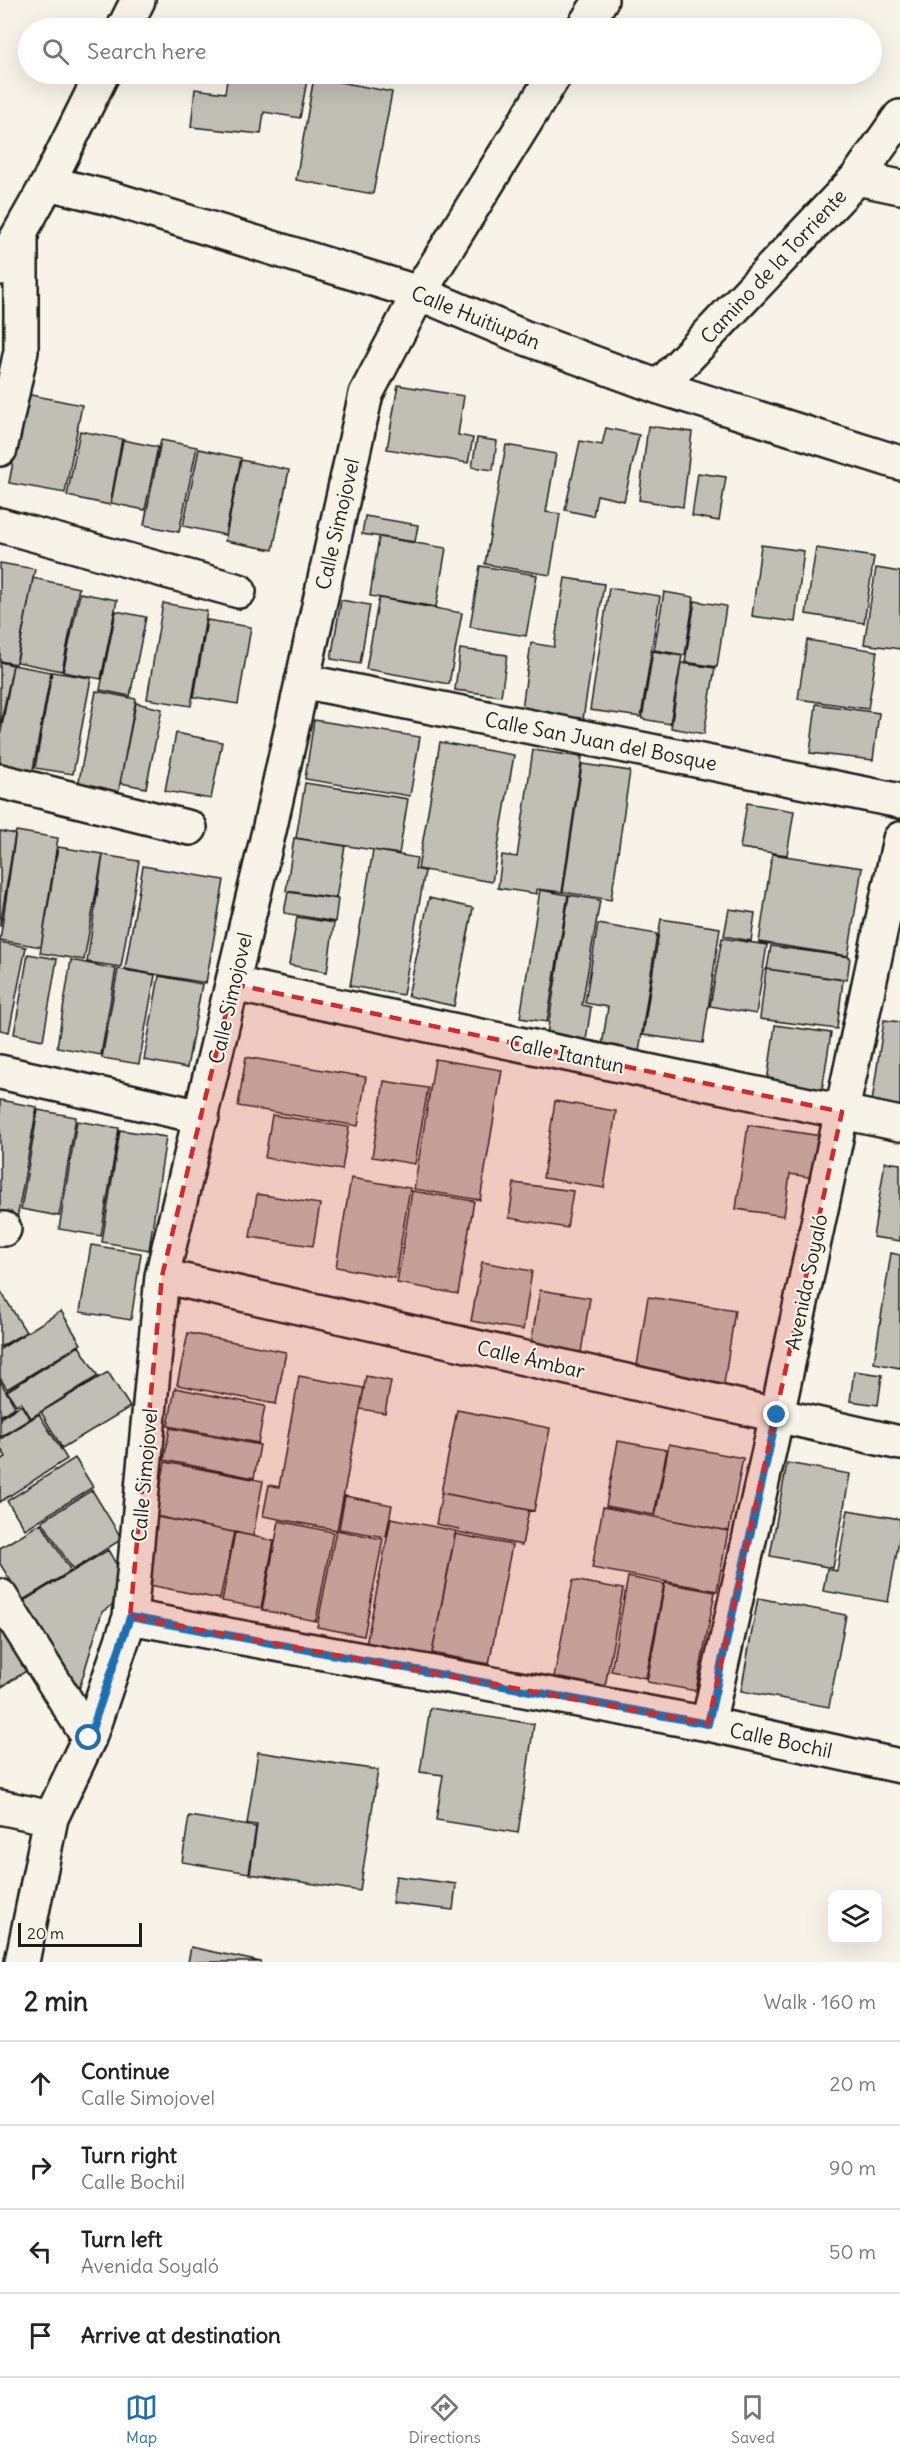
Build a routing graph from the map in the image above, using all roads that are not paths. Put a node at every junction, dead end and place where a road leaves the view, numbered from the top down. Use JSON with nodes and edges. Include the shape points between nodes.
{"nodes":[{"id":1,"x":138,"y":0,"type":"edge"},
{"id":2,"x":601,"y":0,"type":"edge"},
{"id":3,"x":129,"y":18,"type":"edge"},
{"id":4,"x":589,"y":18,"type":"edge"},
{"id":5,"x":97,"y":84,"type":"edge"},
{"id":6,"x":549,"y":84,"type":"edge"},
{"id":7,"x":900,"y":117,"type":"edge"},
{"id":8,"x":857,"y":178,"type":"junction"},
{"id":9,"x":48,"y":183,"type":"junction"},
{"id":10,"x":900,"y":187,"type":"edge"},
{"id":11,"x":21,"y":235,"type":"junction"},
{"id":12,"x":0,"y":268,"type":"edge"},
{"id":13,"x":419,"y":293,"type":"junction"},
{"id":14,"x":659,"y":387,"type":"junction"},
{"id":15,"x":0,"y":449,"type":"edge"},
{"id":16,"x":900,"y":463,"type":"edge"},
{"id":17,"x":0,"y":525,"type":"edge"},
{"id":18,"x":239,"y":591,"type":"dead end"},
{"id":19,"x":302,"y":681,"type":"junction"},
{"id":20,"x":0,"y":781,"type":"edge"},
{"id":21,"x":900,"y":801,"type":"edge"},
{"id":22,"x":190,"y":828,"type":"dead end"},
{"id":23,"x":900,"y":839,"type":"edge"},
{"id":24,"x":233,"y":984,"type":"junction"},
{"id":25,"x":0,"y":1072,"type":"edge"},
{"id":26,"x":842,"y":1112,"type":"junction"},
{"id":27,"x":202,"y":1117,"type":"junction"},
{"id":28,"x":900,"y":1124,"type":"edge"},
{"id":29,"x":162,"y":1276,"type":"junction"},
{"id":30,"x":777,"y":1415,"type":"junction"},
{"id":31,"x":900,"y":1443,"type":"edge"},
{"id":32,"x":0,"y":1596,"type":"edge"},
{"id":33,"x":130,"y":1617,"type":"junction"},
{"id":34,"x":708,"y":1724,"type":"junction"},
{"id":35,"x":89,"y":1738,"type":"junction"},
{"id":36,"x":900,"y":1766,"type":"edge"},
{"id":37,"x":0,"y":1807,"type":"edge"},
{"id":38,"x":51,"y":1818,"type":"junction"},
{"id":39,"x":22,"y":1962,"type":"edge"}],
"edges":[{"from":1,"to":3,"type":"street"},
{"from":2,"to":4,"type":"street"},
{"from":5,"to":9,"type":"street"},
{"from":6,"to":13,"type":"street","name":"Calle Simojovel"},
{"from":7,"to":8,"type":"street"},
{"from":8,"to":10,"type":"street","name":"Camino de la Torriente"},
{"from":8,"to":14,"type":"street","name":"Camino de la Torriente"},
{"from":9,"to":11,"type":"street"},
{"from":9,"to":13,"type":"street","name":"Calle Huitiupán","via":[[133,204]]},
{"from":11,"to":12,"type":"street"},
{"from":11,"to":15,"type":"street","via":[[21,351]]},
{"from":13,"to":14,"type":"street","name":"Calle Huitiupán","via":[[523,337]]},
{"from":13,"to":19,"type":"street","name":"Calle Simojovel","via":[[366,394]]},
{"from":14,"to":16,"type":"street","name":"Calle Huitiupán"},
{"from":17,"to":18,"type":"street"},
{"from":19,"to":21,"type":"street","name":"Calle San Juan del Bosque"},
{"from":19,"to":24,"type":"street","name":"Calle Simojovel"},
{"from":20,"to":22,"type":"street"},
{"from":23,"to":26,"type":"street","name":"Avenida Soyaló"},
{"from":24,"to":26,"type":"street","name":"Calle Itantun"},
{"from":24,"to":27,"type":"street","name":"Calle Simojovel"},
{"from":25,"to":27,"type":"street"},
{"from":26,"to":28,"type":"street","name":"Calle Itantun"},
{"from":26,"to":30,"type":"street","name":"Avenida Soyaló"},
{"from":27,"to":29,"type":"street","name":"Calle Simojovel"},
{"from":29,"to":30,"type":"street","name":"Calle Ámbar"},
{"from":29,"to":33,"type":"street","name":"Calle Simojovel"},
{"from":30,"to":31,"type":"street","name":"Calle Ámbar"},
{"from":30,"to":34,"type":"street","name":"Avenida Soyaló"},
{"from":32,"to":35,"type":"street"},
{"from":33,"to":34,"type":"street","name":"Calle Bochil"},
{"from":33,"to":35,"type":"street","name":"Calle Simojovel"},
{"from":34,"to":36,"type":"street","name":"Calle Bochil"},
{"from":35,"to":38,"type":"street","name":"Calle Simojovel"},
{"from":37,"to":38,"type":"street"},
{"from":38,"to":39,"type":"street","name":"Calle Simojovel"}]}
